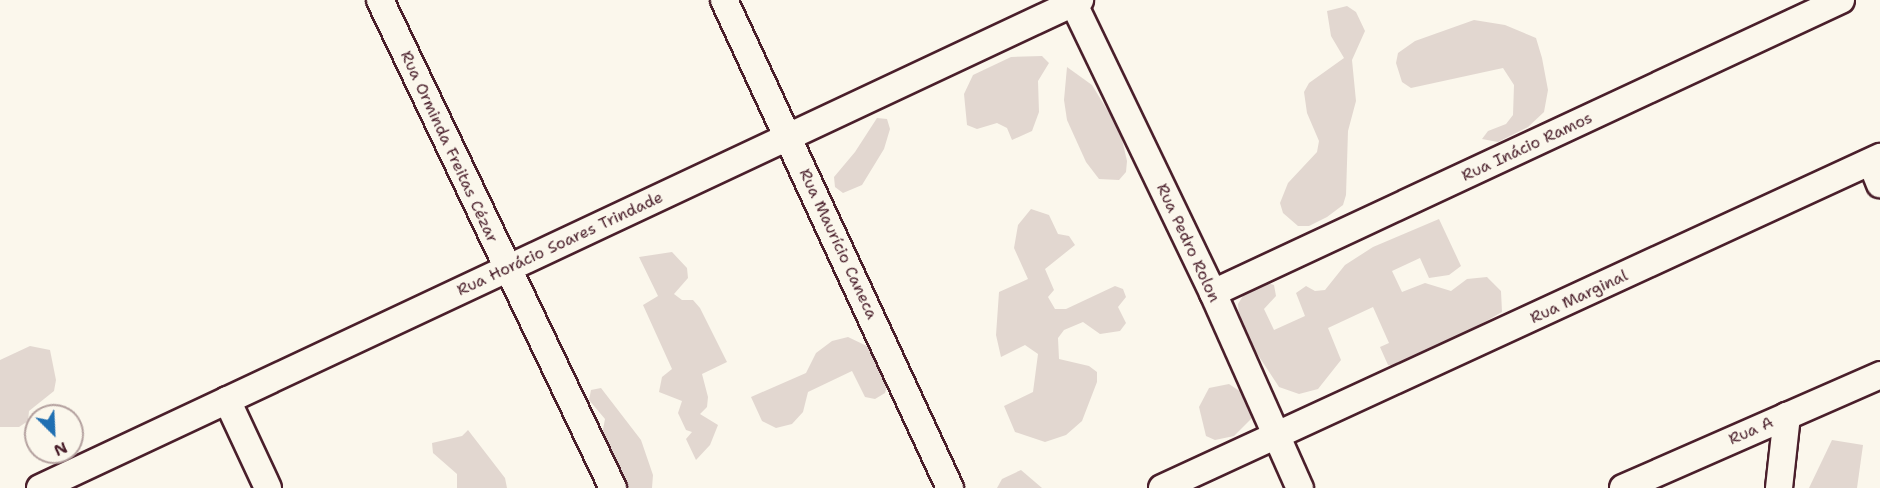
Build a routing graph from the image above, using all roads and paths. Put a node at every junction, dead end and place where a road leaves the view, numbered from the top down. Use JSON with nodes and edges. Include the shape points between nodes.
{"nodes":[{"id":1,"x":380,"y":0,"type":"edge"},
{"id":2,"x":724,"y":0,"type":"edge"},
{"id":3,"x":1841,"y":0,"type":"edge"},
{"id":4,"x":1075,"y":1,"type":"edge"},
{"id":5,"x":789,"y":137,"type":"junction"},
{"id":6,"x":1877,"y":168,"type":"edge"},
{"id":7,"x":506,"y":269,"type":"junction"},
{"id":8,"x":1213,"y":293,"type":"junction"},
{"id":9,"x":1880,"y":375,"type":"edge"},
{"id":10,"x":227,"y":400,"type":"junction"},
{"id":11,"x":1787,"y":415,"type":"junction"},
{"id":12,"x":1278,"y":437,"type":"junction"},
{"id":13,"x":40,"y":488,"type":"edge"},
{"id":14,"x":268,"y":488,"type":"edge"},
{"id":15,"x":613,"y":488,"type":"edge"},
{"id":16,"x":950,"y":488,"type":"edge"},
{"id":17,"x":1162,"y":488,"type":"edge"},
{"id":18,"x":1300,"y":488,"type":"edge"},
{"id":19,"x":1623,"y":488,"type":"edge"},
{"id":20,"x":1779,"y":488,"type":"edge"}],
"edges":[{"from":1,"to":7,"type":"street","name":"Rua Orminda Freitas Cézar"},
{"from":2,"to":5,"type":"street","name":"Rua Maurício Caneca"},
{"from":3,"to":8,"type":"street","name":"Rua Inácio Ramos"},
{"from":4,"to":5,"type":"street","name":"Rua Horácio Soares Trindade"},
{"from":4,"to":8,"type":"street","name":"Rua Pedro Rolon"},
{"from":5,"to":7,"type":"street","name":"Rua Horácio Soares Trindade"},
{"from":5,"to":16,"type":"street","name":"Rua Maurício Caneca"},
{"from":6,"to":12,"type":"street","name":"Rua Marginal"},
{"from":7,"to":10,"type":"street","name":"Rua Horácio Soares Trindade"},
{"from":7,"to":15,"type":"street","name":"Rua Orminda Freitas Cézar"},
{"from":8,"to":12,"type":"street","name":"Rua Pedro Rolon"},
{"from":9,"to":11,"type":"street","name":"Rua A"},
{"from":10,"to":13,"type":"street","name":"Rua Horácio Soares Trindade"},
{"from":10,"to":14,"type":"street"},
{"from":11,"to":19,"type":"street","name":"Rua A"},
{"from":11,"to":20,"type":"street"},
{"from":12,"to":17,"type":"street","name":"Rua Marginal"},
{"from":12,"to":18,"type":"street","name":"Rua Pedro Rolon"}]}
